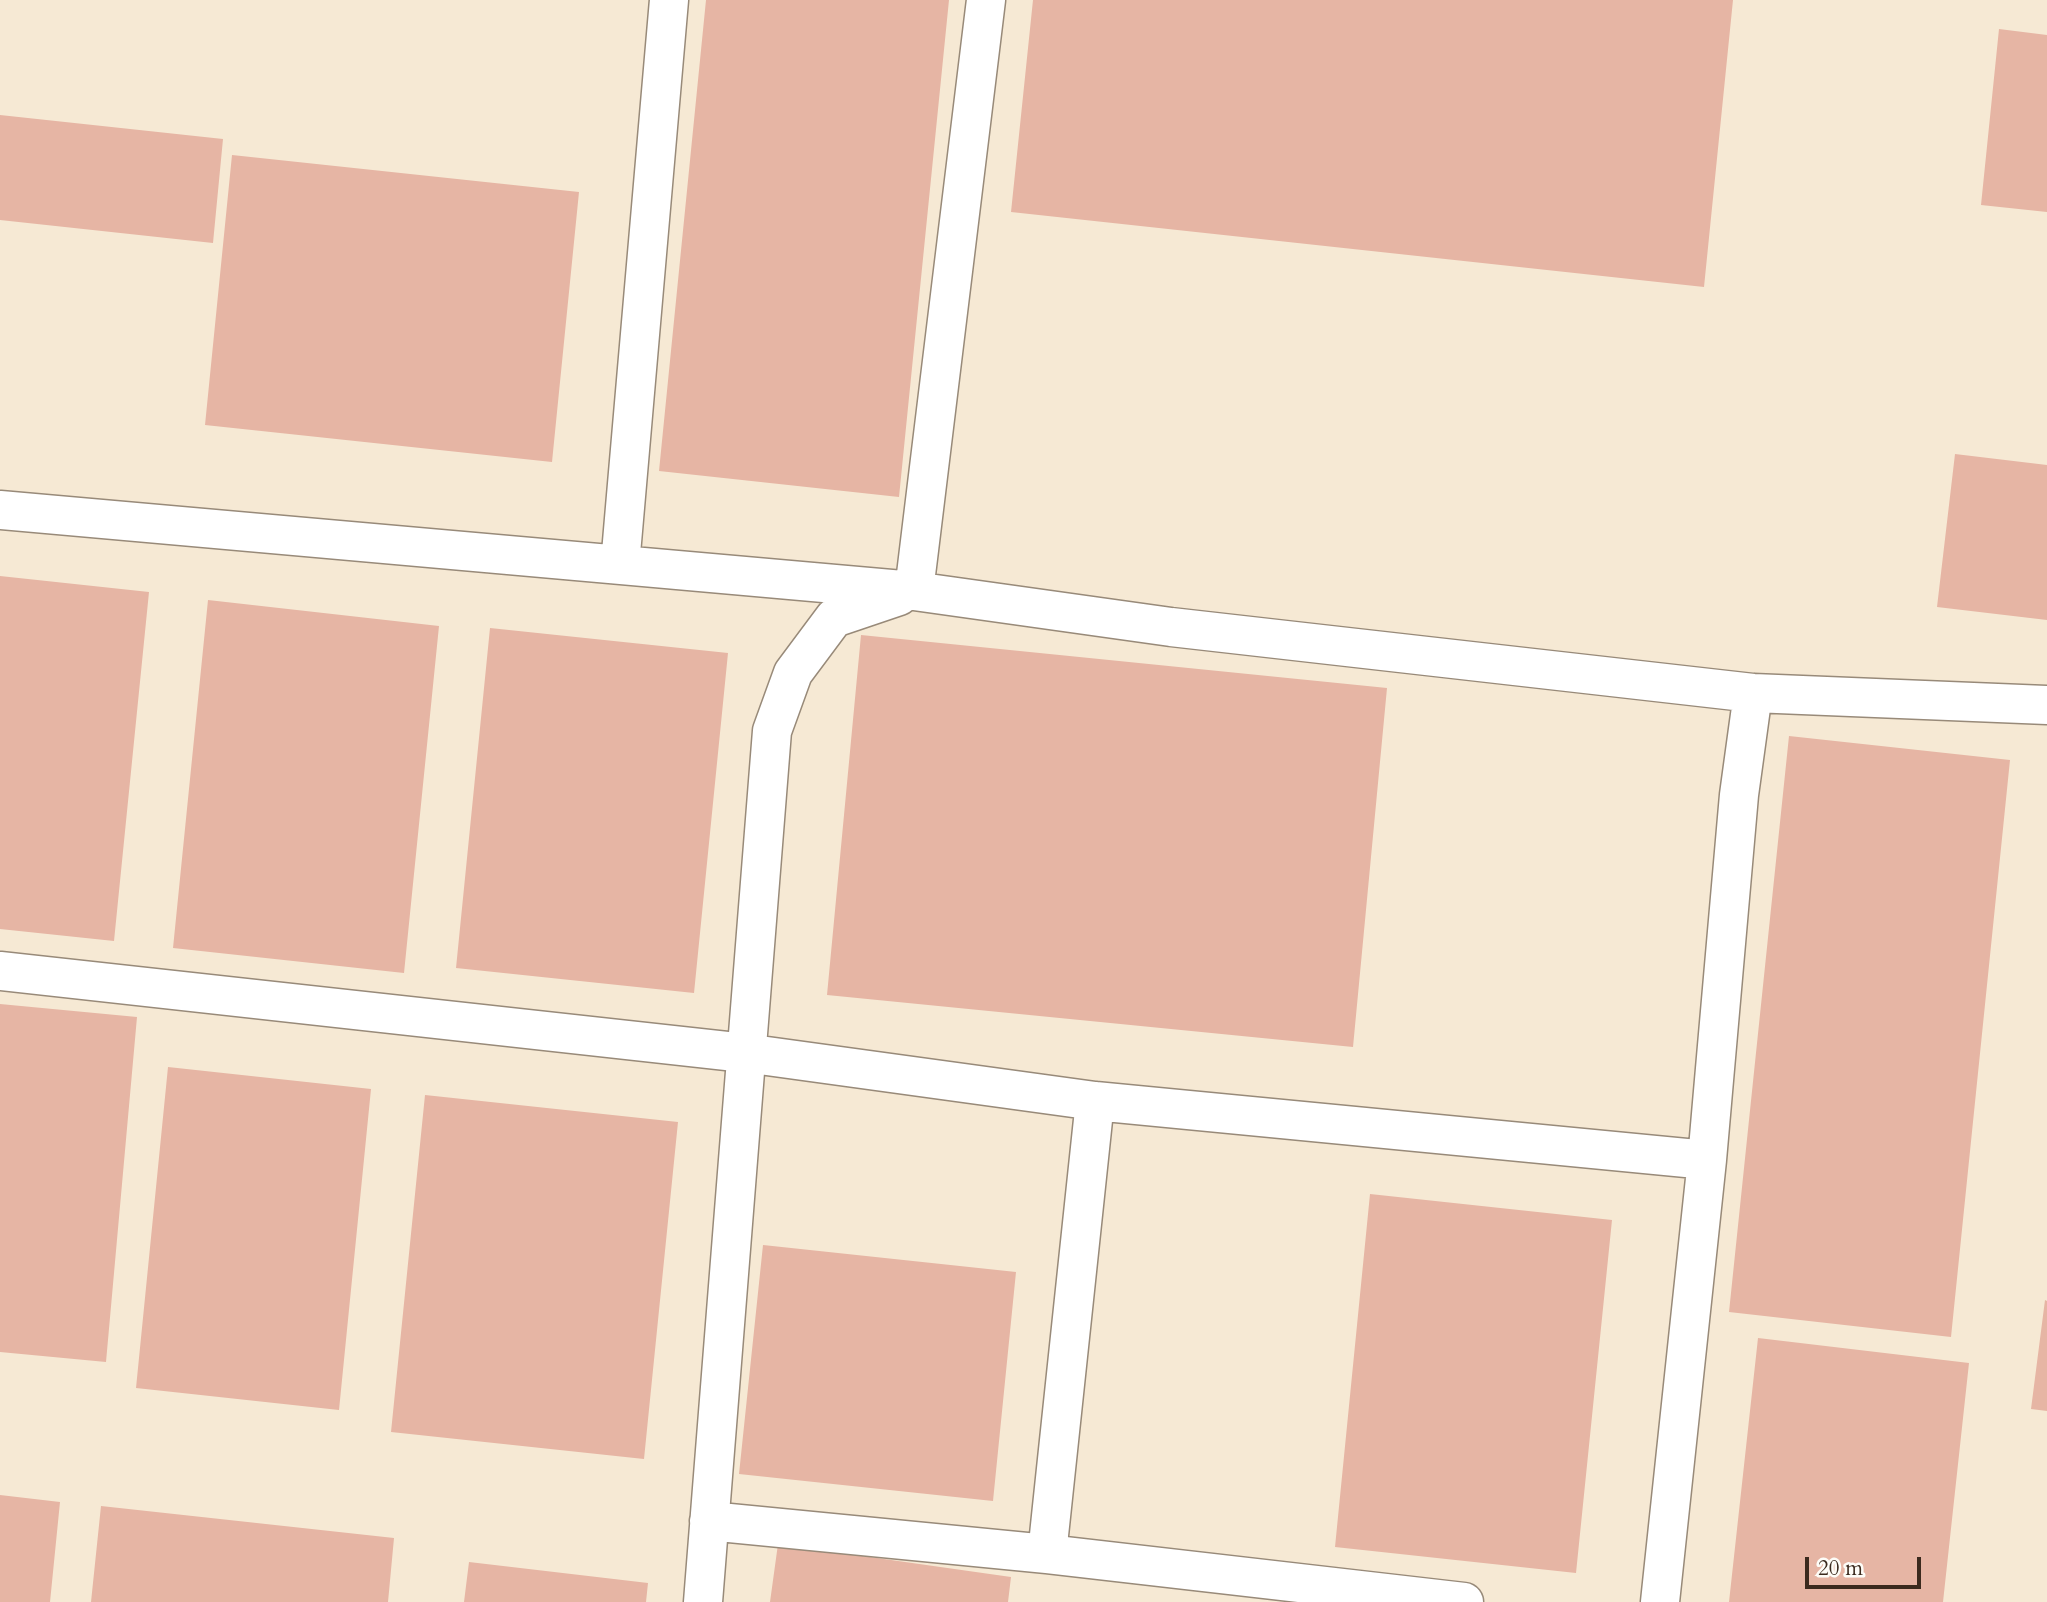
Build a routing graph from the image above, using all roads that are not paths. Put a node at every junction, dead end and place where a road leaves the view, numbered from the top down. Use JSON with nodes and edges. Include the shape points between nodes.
{"nodes":[{"id":1,"x":669,"y":0,"type":"edge"},
{"id":2,"x":986,"y":0,"type":"edge"},
{"id":3,"x":0,"y":510,"type":"edge"},
{"id":4,"x":620,"y":565,"type":"junction"},
{"id":5,"x":914,"y":591,"type":"junction"},
{"id":6,"x":1753,"y":693,"type":"junction"},
{"id":7,"x":2047,"y":705,"type":"edge"},
{"id":8,"x":0,"y":971,"type":"edge"},
{"id":9,"x":746,"y":1053,"type":"junction"},
{"id":10,"x":1095,"y":1101,"type":"junction"},
{"id":11,"x":1707,"y":1160,"type":"junction"},
{"id":12,"x":709,"y":1521,"type":"junction"},
{"id":13,"x":1047,"y":1553,"type":"junction"},
{"id":14,"x":703,"y":1602,"type":"edge"},
{"id":15,"x":1464,"y":1602,"type":"edge"},
{"id":16,"x":1660,"y":1602,"type":"edge"}],
"edges":[{"from":1,"to":4,"type":"lane"},
{"from":2,"to":5,"type":"lane"},
{"from":3,"to":4,"type":"lane"},
{"from":4,"to":5,"type":"lane"},
{"from":5,"to":6,"type":"lane","via":[[1171,627]]},
{"from":5,"to":9,"type":"lane","via":[[834,618],[793,673],[776,719]]},
{"from":6,"to":7,"type":"lane"},
{"from":6,"to":11,"type":"lane","via":[[1739,795]]},
{"from":8,"to":9,"type":"lane"},
{"from":9,"to":10,"type":"lane"},
{"from":9,"to":12,"type":"lane"},
{"from":10,"to":11,"type":"lane"},
{"from":10,"to":13,"type":"lane"},
{"from":11,"to":16,"type":"lane"},
{"from":12,"to":13,"type":"lane"},
{"from":12,"to":14,"type":"lane"},
{"from":13,"to":15,"type":"lane"}]}
